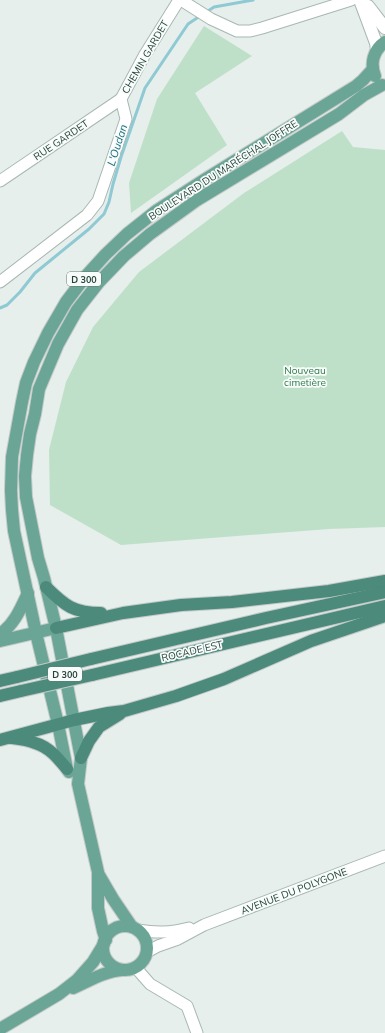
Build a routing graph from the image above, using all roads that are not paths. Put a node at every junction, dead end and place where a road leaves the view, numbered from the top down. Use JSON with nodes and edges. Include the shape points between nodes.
{"nodes":[{"id":1,"x":180,"y":0,"type":"edge"},
{"id":2,"x":351,"y":0,"type":"edge"},
{"id":3,"x":360,"y":0,"type":"edge"},
{"id":4,"x":364,"y":0,"type":"edge"},
{"id":5,"x":385,"y":28,"type":"edge"},
{"id":6,"x":381,"y":46,"type":"edge"},
{"id":7,"x":373,"y":69,"type":"junction"},
{"id":8,"x":383,"y":86,"type":"edge"},
{"id":9,"x":121,"y":99,"type":"junction"},
{"id":10,"x":0,"y":181,"type":"edge"},
{"id":11,"x":0,"y":282,"type":"edge"},
{"id":12,"x":385,"y":581,"type":"edge"},
{"id":13,"x":46,"y":587,"type":"junction"},
{"id":14,"x":385,"y":592,"type":"edge"},
{"id":15,"x":28,"y":593,"type":"junction"},
{"id":16,"x":385,"y":606,"type":"edge"},
{"id":17,"x":123,"y":613,"type":"junction"},
{"id":18,"x":385,"y":616,"type":"edge"},
{"id":19,"x":56,"y":628,"type":"junction"},
{"id":20,"x":36,"y":633,"type":"junction"},
{"id":21,"x":0,"y":634,"type":"edge"},
{"id":22,"x":0,"y":641,"type":"edge"},
{"id":23,"x":0,"y":681,"type":"edge"},
{"id":24,"x":0,"y":696,"type":"edge"},
{"id":25,"x":124,"y":712,"type":"junction"},
{"id":26,"x":74,"y":720,"type":"junction"},
{"id":27,"x":58,"y":724,"type":"junction"},
{"id":28,"x":5,"y":739,"type":"edge"},
{"id":29,"x":81,"y":758,"type":"junction"},
{"id":30,"x":67,"y":769,"type":"junction"},
{"id":31,"x":78,"y":784,"type":"junction"},
{"id":32,"x":385,"y":856,"type":"edge"},
{"id":33,"x":98,"y":872,"type":"junction"},
{"id":34,"x":204,"y":925,"type":"junction"},
{"id":35,"x":134,"y":928,"type":"junction"},
{"id":36,"x":105,"y":942,"type":"junction"},
{"id":37,"x":147,"y":952,"type":"junction"},
{"id":38,"x":136,"y":968,"type":"junction"},
{"id":39,"x":122,"y":970,"type":"junction"},
{"id":40,"x":59,"y":994,"type":"junction"},
{"id":41,"x":0,"y":1029,"type":"edge"},
{"id":42,"x":197,"y":1033,"type":"edge"}],
"edges":[{"from":1,"to":2,"type":"street","via":[[237,31],[262,28]]},
{"from":1,"to":9,"type":"street","name":"CHEMIN GARDET","via":[[144,56]]},
{"from":3,"to":6,"type":"street","via":[[376,43]]},
{"from":4,"to":5,"type":"street"},
{"from":6,"to":7,"type":"main road","via":[[374,57]]},
{"from":7,"to":8,"type":"main road","via":[[378,82]]},
{"from":7,"to":15,"type":"main road","name":"BOULEVARD DU MARÉCHAL JOFFRE","number":"D 300","via":[[356,86],[156,211],[106,254],[66,302],[48,333],[26,383],[12,457],[14,531]]},
{"from":8,"to":13,"type":"main road","name":"BOULEVARD DU MARÉCHAL JOFFRE","number":"D 300","via":[[364,95],[339,114],[197,200],[150,234],[119,261],[77,310],[58,344],[39,389],[27,454],[26,497]]},
{"from":9,"to":10,"type":"street","name":"RUE GARDET"},
{"from":9,"to":11,"type":"street","name":"CHEMIN GARDET","via":[[126,119],[98,201],[87,215]]},
{"from":12,"to":17,"type":"highway","via":[[329,591]]},
{"from":13,"to":17,"type":"highway","via":[[66,606],[76,610]]},
{"from":13,"to":19,"type":"main road","name":"BOULEVARD DU MARÉCHAL JOFFRE","number":"D 300"},
{"from":14,"to":23,"type":"highway","name":"ROCADE EST","bridge":true},
{"from":15,"to":20,"type":"main road","name":"BOULEVARD DU MARÉCHAL JOFFRE","number":"D 300"},
{"from":15,"to":21,"type":"main road","via":[[10,625]]},
{"from":16,"to":24,"type":"highway","name":"ROCADE EST","bridge":true},
{"from":17,"to":19,"type":"highway"},
{"from":18,"to":25,"type":"highway","via":[[311,641],[217,681]]},
{"from":19,"to":20,"type":"main road"},
{"from":19,"to":26,"type":"main road","name":"BOULEVARD DU MARÉCHAL JOFFRE","number":"D 300"},
{"from":20,"to":22,"type":"main road"},
{"from":20,"to":27,"type":"main road","name":"BOULEVARD DU MARÉCHAL JOFFRE","number":"D 300"},
{"from":25,"to":26,"type":"highway"},
{"from":25,"to":29,"type":"highway","via":[[99,727]]},
{"from":26,"to":27,"type":"highway"},
{"from":26,"to":29,"type":"main road","name":"BOULEVARD DU MARÉCHAL JOFFRE"},
{"from":27,"to":28,"type":"highway"},
{"from":27,"to":30,"type":"main road","name":"BOULEVARD DU MARÉCHAL JOFFRE"},
{"from":28,"to":30,"type":"highway","via":[[36,743],[48,749]]},
{"from":29,"to":31,"type":"main road","name":"BOULEVARD DU MARÉCHAL JOFFRE"},
{"from":30,"to":31,"type":"main road","name":"BOULEVARD DU MARÉCHAL JOFFRE"},
{"from":31,"to":33,"type":"main road","name":"BOULEVARD DU MARÉCHAL JOFFRE"},
{"from":32,"to":34,"type":"street","name":"AVENUE DU POLYGONE"},
{"from":33,"to":35,"type":"main road","name":"BOULEVARD DU MARÉCHAL JOFFRE"},
{"from":33,"to":36,"type":"main road","name":"BOULEVARD DU MARÉCHAL JOFFRE","via":[[98,908]]},
{"from":34,"to":35,"type":"street","name":"AVENUE DU POLYGONE","via":[[166,932]]},
{"from":34,"to":37,"type":"street","name":"AVENUE DU POLYGONE"},
{"from":35,"to":36,"type":"main road","via":[[118,928],[107,936]]},
{"from":35,"to":37,"type":"main road","via":[[143,935]]},
{"from":36,"to":39,"type":"main road","via":[[105,957],[115,968]]},
{"from":36,"to":40,"type":"main road","via":[[88,968]]},
{"from":37,"to":38,"type":"main road","via":[[146,957]]},
{"from":38,"to":39,"type":"main road"},
{"from":38,"to":42,"type":"street","via":[[150,984],[187,1006]]},
{"from":39,"to":40,"type":"main road","via":[[113,970]]},
{"from":40,"to":41,"type":"main road"}]}
